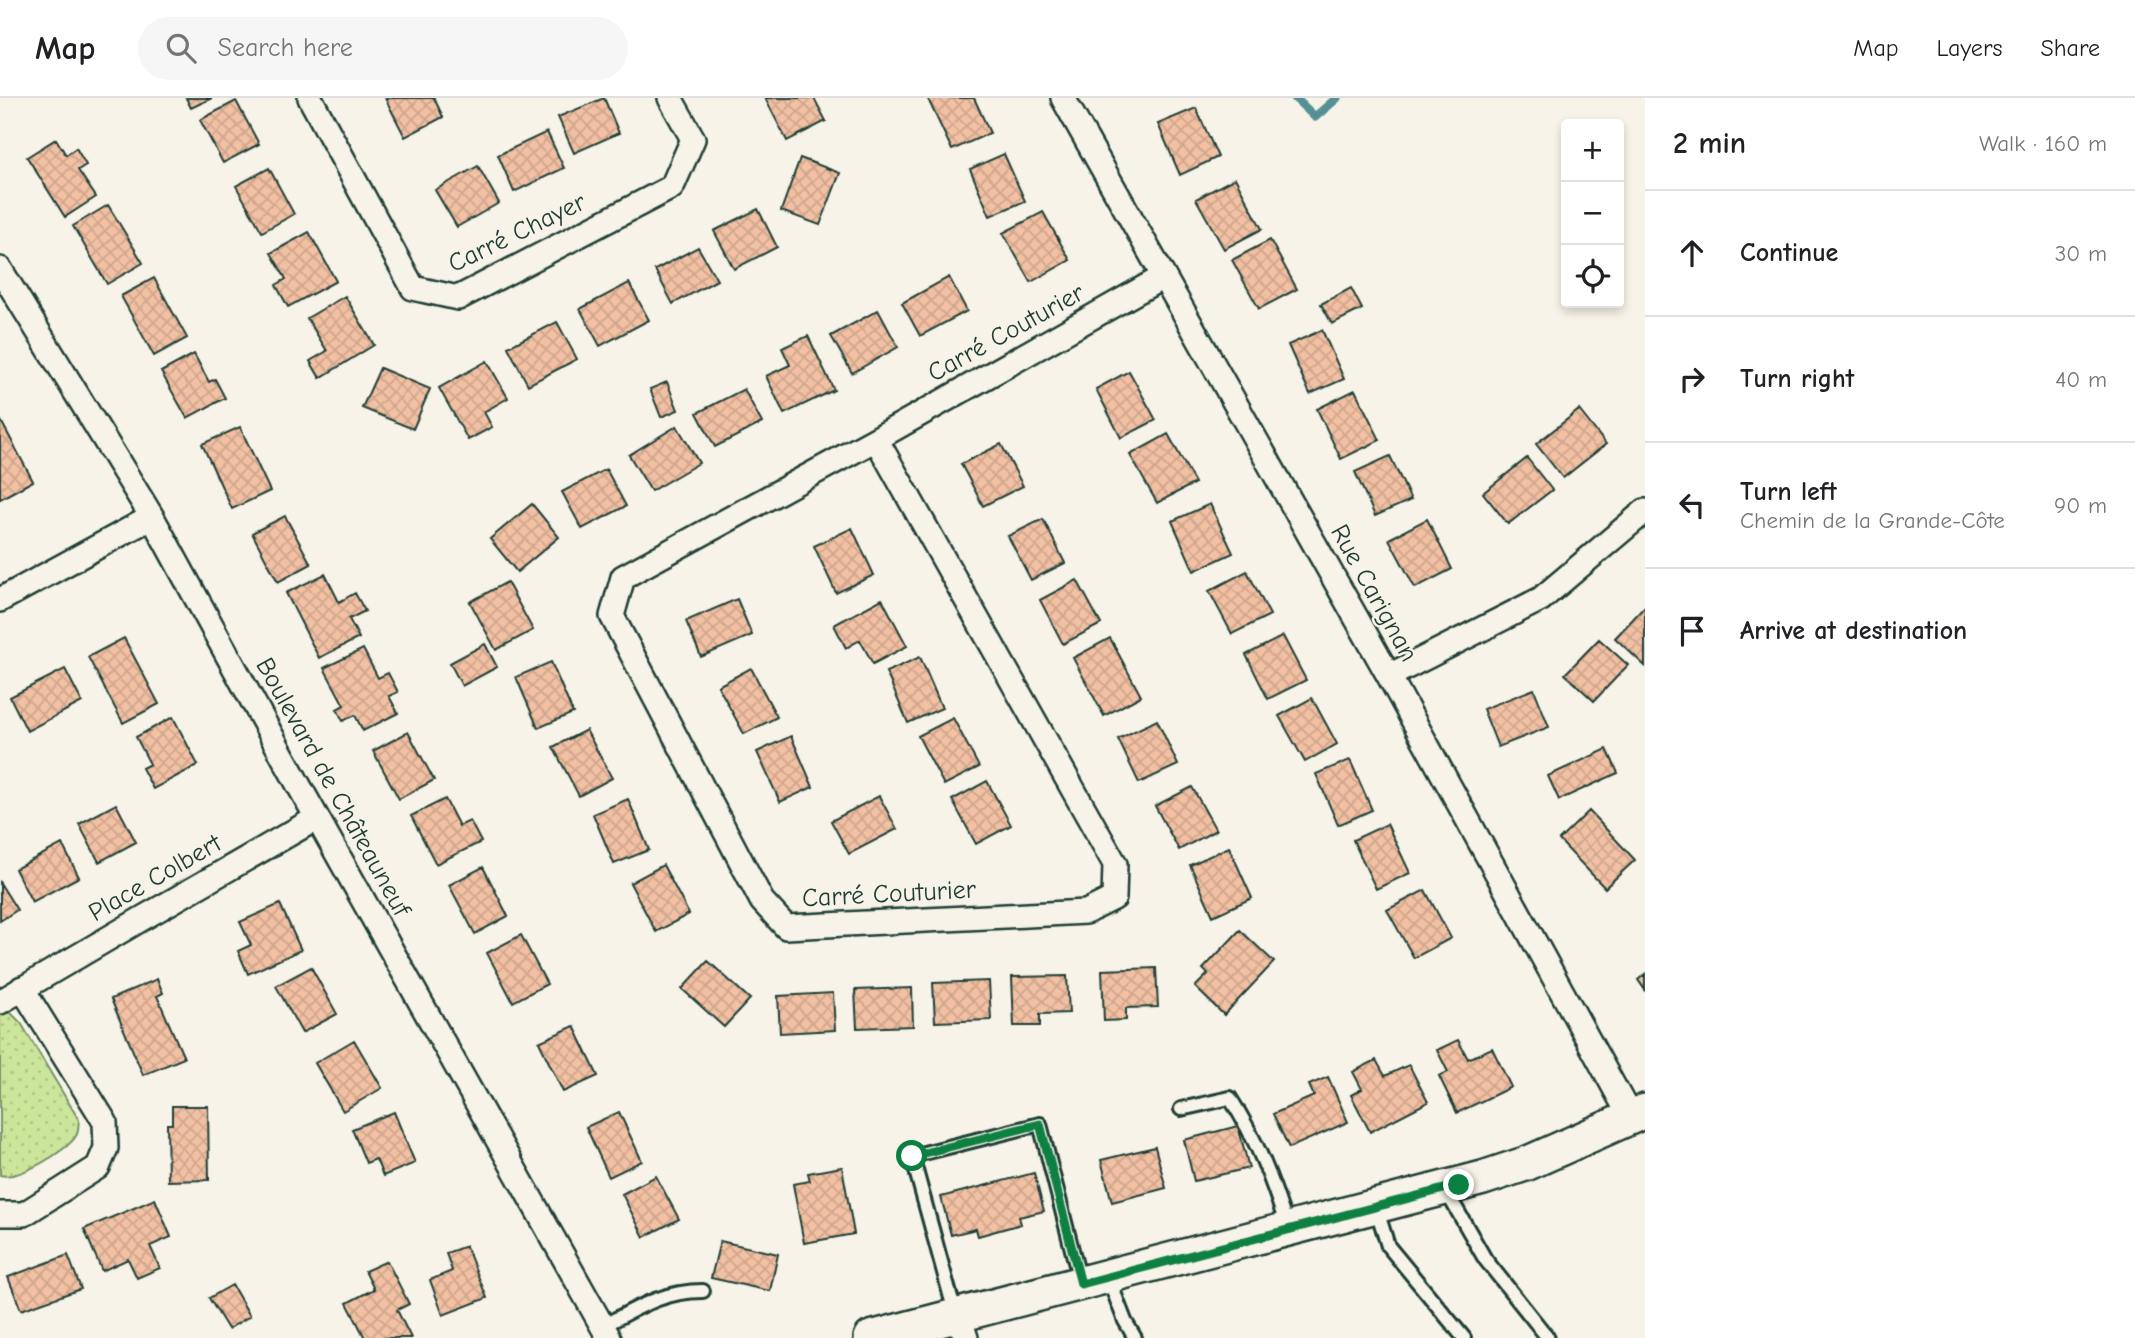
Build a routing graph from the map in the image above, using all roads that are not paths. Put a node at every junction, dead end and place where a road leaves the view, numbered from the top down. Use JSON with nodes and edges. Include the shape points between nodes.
{"nodes":[{"id":1,"x":310,"y":98,"type":"edge"},
{"id":2,"x":670,"y":98,"type":"edge"},
{"id":3,"x":1063,"y":98,"type":"edge"},
{"id":4,"x":0,"y":269,"type":"edge"},
{"id":5,"x":1163,"y":277,"type":"junction"},
{"id":6,"x":876,"y":439,"type":"junction"},
{"id":7,"x":1645,"y":511,"type":"edge"},
{"id":8,"x":152,"y":517,"type":"junction"},
{"id":9,"x":0,"y":600,"type":"edge"},
{"id":10,"x":1389,"y":676,"type":"junction"},
{"id":11,"x":317,"y":818,"type":"junction"},
{"id":12,"x":22,"y":988,"type":"junction"},
{"id":13,"x":0,"y":1002,"type":"edge"},
{"id":14,"x":1181,"y":1109,"type":"dead end"},
{"id":15,"x":1638,"y":1115,"type":"edge"},
{"id":16,"x":1445,"y":1189,"type":"junction"},
{"id":17,"x":1376,"y":1207,"type":"junction"},
{"id":18,"x":0,"y":1214,"type":"edge"},
{"id":19,"x":1288,"y":1230,"type":"junction"},
{"id":20,"x":1095,"y":1281,"type":"junction"},
{"id":21,"x":703,"y":1291,"type":"dead end"},
{"id":22,"x":948,"y":1329,"type":"edge"},
{"id":23,"x":606,"y":1332,"type":"edge"},
{"id":24,"x":871,"y":1338,"type":"edge"},
{"id":25,"x":1135,"y":1338,"type":"edge"},
{"id":26,"x":1464,"y":1338,"type":"edge"},
{"id":27,"x":1548,"y":1338,"type":"edge"}],
"edges":[{"from":1,"to":2,"type":"street","name":"Carré Chayer","via":[[413,288],[458,298],[672,187],[693,139]]},
{"from":3,"to":5,"type":"street","name":"Rue Carignan"},
{"from":4,"to":8,"type":"street","name":"Boulevard de Châteauneuf"},
{"from":5,"to":6,"type":"street","name":"Carré Couturier"},
{"from":5,"to":10,"type":"street","name":"Rue Carignan"},
{"from":6,"to":6,"type":"street","name":"Carré Couturier","via":[[623,577],[612,616],[762,901],[786,927],[1086,912],[1114,898],[1115,864]]},
{"from":7,"to":10,"type":"street","via":[[1541,599]]},
{"from":8,"to":9,"type":"street"},
{"from":8,"to":11,"type":"street","name":"Boulevard de Châteauneuf"},
{"from":10,"to":15,"type":"street","name":"Rue Carignan"},
{"from":11,"to":12,"type":"street","name":"Place Colbert"},
{"from":11,"to":23,"type":"street","name":"Boulevard de Châteauneuf"},
{"from":12,"to":13,"type":"street","name":"Place Colbert"},
{"from":12,"to":18,"type":"street","via":[[105,1122],[106,1148],[98,1167],[24,1214]]},
{"from":14,"to":19,"type":"lane","via":[[1230,1098],[1261,1150]]},
{"from":15,"to":16,"type":"main road","via":[[1528,1163]]},
{"from":16,"to":17,"type":"main road"},
{"from":16,"to":27,"type":"lane","via":[[1485,1259]]},
{"from":17,"to":19,"type":"main road"},
{"from":17,"to":26,"type":"lane","via":[[1388,1246]]},
{"from":19,"to":20,"type":"main road"},
{"from":20,"to":22,"type":"main road"},
{"from":20,"to":22,"type":"lane","via":[[1040,1124],[912,1156],[951,1298]]},
{"from":20,"to":25,"type":"lane"},
{"from":21,"to":23,"type":"lane","via":[[653,1300]]},
{"from":22,"to":24,"type":"main road"}]}
